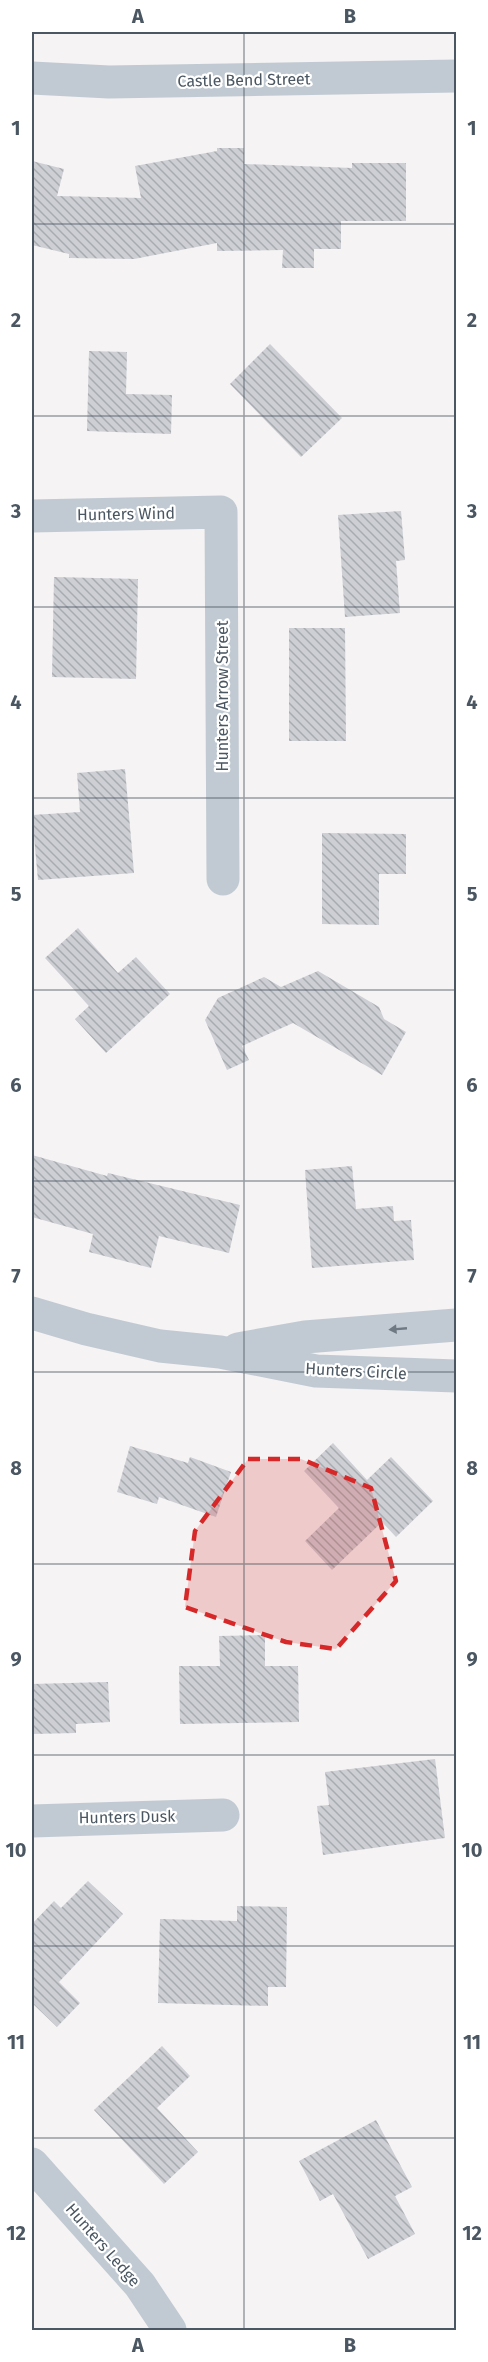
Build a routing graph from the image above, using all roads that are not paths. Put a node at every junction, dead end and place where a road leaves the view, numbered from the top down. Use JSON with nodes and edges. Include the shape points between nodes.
{"nodes":[{"id":1,"x":456,"y":76,"type":"edge"},
{"id":2,"x":32,"y":78,"type":"edge"},
{"id":3,"x":221,"y":512,"type":"joint"},
{"id":4,"x":32,"y":516,"type":"edge"},
{"id":5,"x":223,"y":879,"type":"dead end"},
{"id":6,"x":32,"y":1313,"type":"edge"},
{"id":7,"x":456,"y":1324,"type":"edge"},
{"id":8,"x":220,"y":1352,"type":"junction"},
{"id":9,"x":456,"y":1376,"type":"edge"},
{"id":10,"x":223,"y":1815,"type":"dead end"},
{"id":11,"x":32,"y":1821,"type":"edge"},
{"id":12,"x":32,"y":2164,"type":"edge"},
{"id":13,"x":170,"y":2331,"type":"edge"}],
"edges":[{"from":1,"to":2,"type":"street","name":"Castle Bend Street","via":[[109,82]]},
{"from":3,"to":4,"type":"street","name":"Hunters Wind"},
{"from":3,"to":5,"type":"street","name":"Hunters Arrow Street"},
{"from":6,"to":8,"type":"street","name":"Hunters Circle","via":[[159,1346]]},
{"from":7,"to":8,"type":"street","name":"Hunters Circle","one_way":true,"via":[[304,1337]]},
{"from":8,"to":9,"type":"street","name":"Hunters Circle","via":[[316,1371]]},
{"from":10,"to":11,"type":"street","name":"Hunters Dusk"},
{"from":12,"to":13,"type":"street","name":"Hunters Ledge","via":[[140,2285]]}]}
